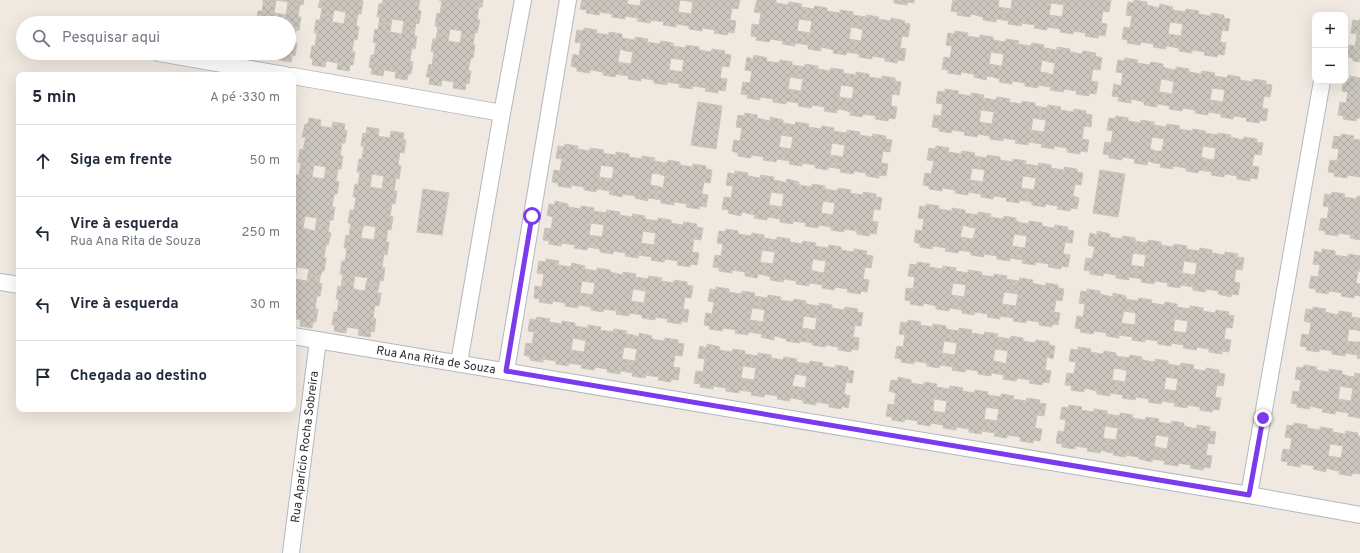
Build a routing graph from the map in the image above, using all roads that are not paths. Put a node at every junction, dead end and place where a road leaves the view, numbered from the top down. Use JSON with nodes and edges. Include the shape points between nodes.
{"nodes":[{"id":1,"x":523,"y":0,"type":"edge"},
{"id":2,"x":568,"y":0,"type":"edge"},
{"id":3,"x":199,"y":60,"type":"edge"},
{"id":4,"x":268,"y":72,"type":"edge"},
{"id":5,"x":296,"y":77,"type":"edge"},
{"id":6,"x":1321,"y":84,"type":"edge"},
{"id":7,"x":502,"y":113,"type":"junction"},
{"id":8,"x":0,"y":282,"type":"edge"},
{"id":9,"x":16,"y":285,"type":"edge"},
{"id":10,"x":296,"y":336,"type":"edge"},
{"id":11,"x":318,"y":340,"type":"junction"},
{"id":12,"x":459,"y":363,"type":"junction"},
{"id":13,"x":506,"y":371,"type":"junction"},
{"id":14,"x":1249,"y":495,"type":"junction"},
{"id":15,"x":1360,"y":515,"type":"edge"},
{"id":16,"x":291,"y":553,"type":"edge"}],
"edges":[{"from":1,"to":7,"type":"street"},
{"from":2,"to":13,"type":"street"},
{"from":3,"to":4,"type":"street"},
{"from":5,"to":7,"type":"street"},
{"from":6,"to":14,"type":"street"},
{"from":7,"to":12,"type":"street"},
{"from":8,"to":9,"type":"street"},
{"from":10,"to":11,"type":"street","name":"Rua Ana Rita de Souza"},
{"from":11,"to":12,"type":"street","name":"Rua Ana Rita de Souza"},
{"from":11,"to":16,"type":"street","name":"Rua Aparício Rocha Sobreira"},
{"from":12,"to":13,"type":"street","name":"Rua Ana Rita de Souza"},
{"from":13,"to":14,"type":"street","name":"Rua Ana Rita de Souza"},
{"from":14,"to":15,"type":"street","name":"Rua Ana Rita de Souza"}]}
